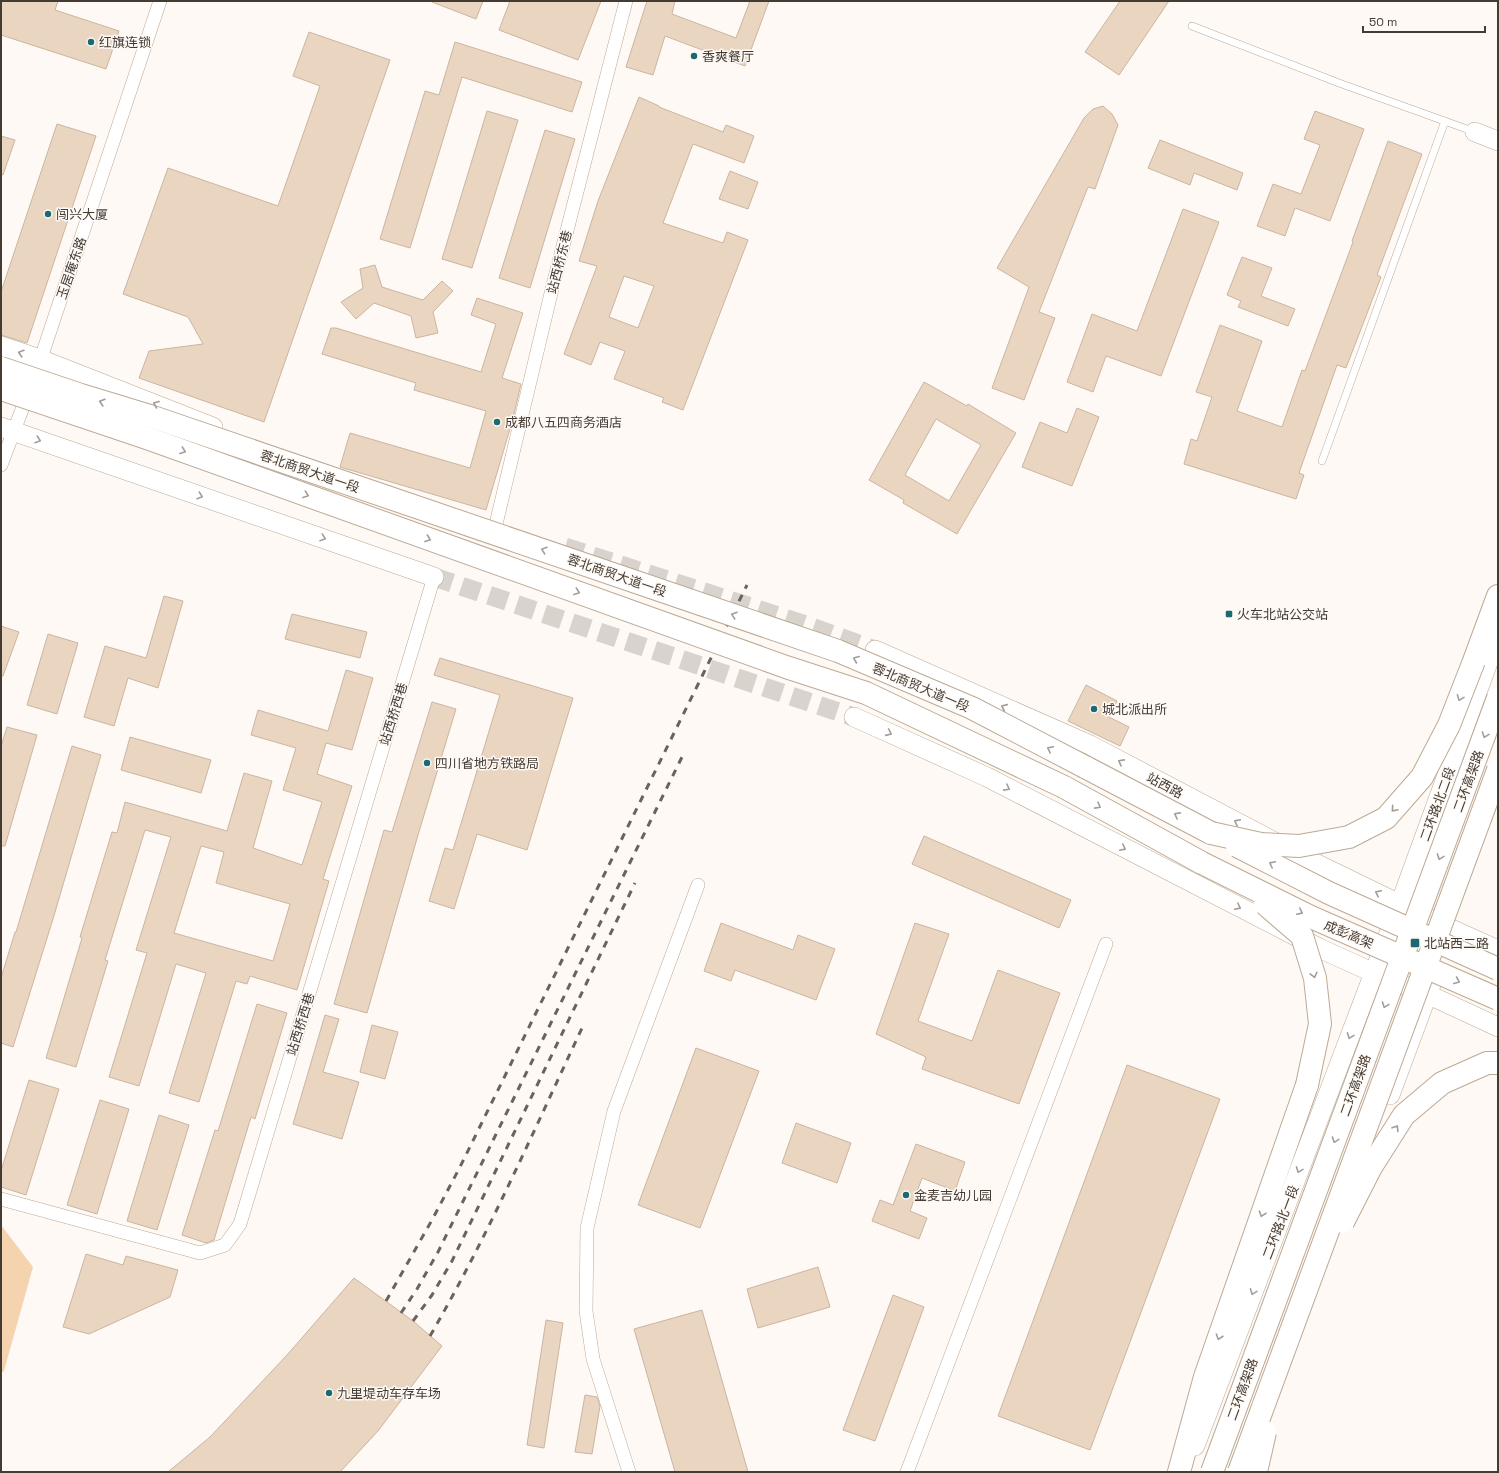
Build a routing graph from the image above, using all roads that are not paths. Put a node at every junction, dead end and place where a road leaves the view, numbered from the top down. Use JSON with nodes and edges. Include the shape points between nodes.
{"nodes":[{"id":1,"x":160,"y":1,"type":"edge"},
{"id":2,"x":626,"y":1,"type":"edge"},
{"id":3,"x":1192,"y":26,"type":"dead end"},
{"id":4,"x":1445,"y":121,"type":"junction"},
{"id":5,"x":1475,"y":132,"type":"joint"},
{"id":6,"x":1498,"y":141,"type":"edge"},
{"id":7,"x":1,"y":346,"type":"edge"},
{"id":8,"x":1,"y":368,"type":"edge"},
{"id":9,"x":37,"y":369,"type":"junction"},
{"id":10,"x":1,"y":389,"type":"edge"},
{"id":11,"x":7,"y":429,"type":"edge"},
{"id":12,"x":1322,"y":461,"type":"dead end"},
{"id":13,"x":1,"y":465,"type":"edge"},
{"id":14,"x":496,"y":524,"type":"joint"},
{"id":15,"x":434,"y":577,"type":"joint"},
{"id":16,"x":1498,"y":596,"type":"edge"},
{"id":17,"x":1498,"y":635,"type":"edge"},
{"id":18,"x":875,"y":650,"type":"tunnel mouth"},
{"id":19,"x":1498,"y":698,"type":"edge"},
{"id":20,"x":854,"y":717,"type":"tunnel mouth"},
{"id":21,"x":1498,"y":770,"type":"edge"},
{"id":22,"x":1498,"y":802,"type":"edge"},
{"id":23,"x":1211,"y":833,"type":"junction"},
{"id":24,"x":1202,"y":863,"type":"junction"},
{"id":25,"x":698,"y":886,"type":"dead end"},
{"id":26,"x":1400,"y":904,"type":"junction"},
{"id":27,"x":1451,"y":929,"type":"junction"},
{"id":28,"x":1106,"y":944,"type":"dead end"},
{"id":29,"x":1498,"y":950,"type":"edge"},
{"id":30,"x":1498,"y":969,"type":"edge"},
{"id":31,"x":1374,"y":973,"type":"junction"},
{"id":32,"x":1427,"y":994,"type":"junction"},
{"id":33,"x":1498,"y":999,"type":"edge"},
{"id":34,"x":1498,"y":1027,"type":"edge"},
{"id":35,"x":1498,"y":1063,"type":"edge"},
{"id":36,"x":1,"y":1199,"type":"edge"},
{"id":37,"x":1298,"y":1311,"type":"junction"},
{"id":38,"x":1286,"y":1342,"type":"junction"},
{"id":39,"x":629,"y":1472,"type":"edge"},
{"id":40,"x":907,"y":1472,"type":"edge"},
{"id":41,"x":1179,"y":1472,"type":"edge"},
{"id":42,"x":1186,"y":1472,"type":"edge"},
{"id":43,"x":1212,"y":1472,"type":"edge"},
{"id":44,"x":1239,"y":1472,"type":"edge"},
{"id":45,"x":1250,"y":1472,"type":"edge"},
{"id":46,"x":1256,"y":1472,"type":"edge"}],
"edges":[{"from":1,"to":9,"type":"street","name":"玉居庵东路"},
{"from":2,"to":14,"type":"street","name":"站西桥东巷","via":[[553,285]]},
{"from":3,"to":4,"type":"lane"},
{"from":4,"to":5,"type":"lane"},
{"from":4,"to":12,"type":"lane"},
{"from":5,"to":6,"type":"main road"},
{"from":9,"to":7,"type":"main road","name":"蓉北商贸大道一段","one_way":true},
{"from":8,"to":9,"type":"highway","name":"蓉北商贸大道一段","bridge":true},
{"from":9,"to":11,"type":"street","name":"玉居庵东路"},
{"from":14,"to":9,"type":"main road","name":"蓉北商贸大道一段","one_way":true},
{"from":23,"to":9,"type":"highway","name":"蓉北商贸大道一段","one_way":true,"bridge":true,"via":[[972,708],[838,651],[168,422]]},
{"from":10,"to":24,"type":"highway","name":"蓉北商贸大道一段","one_way":true,"bridge":true,"via":[[147,438],[786,667],[866,693],[1064,787]]},
{"from":11,"to":13,"type":"street","name":"玉居庵东路"},
{"from":11,"to":15,"type":"main road","one_way":true},
{"from":15,"to":36,"type":"street","name":"站西桥西巷","via":[[240,1224],[225,1245],[200,1253]]},
{"from":16,"to":23,"type":"highway","one_way":true,"bridge":true,"via":[[1449,725],[1422,777],[1386,818],[1349,837],[1299,846],[1260,844]]},
{"from":17,"to":26,"type":"main road","name":"二环路北二段"},
{"from":26,"to":18,"type":"main road","name":"站西路","one_way":true,"via":[[1090,745]]},
{"from":19,"to":43,"type":"highway","name":"二环高架路","one_way":true,"bridge":true},
{"from":20,"to":31,"type":"main road","one_way":true,"via":[[987,778],[1319,948]]},
{"from":21,"to":37,"type":"highway","name":"二环高架路","bridge":true},
{"from":22,"to":27,"type":"main road"},
{"from":30,"to":23,"type":"highway","one_way":true,"bridge":true,"via":[[1330,893]]},
{"from":24,"to":33,"type":"highway","name":"成彭高架","one_way":true,"bridge":true,"via":[[1311,918]]},
{"from":24,"to":41,"type":"highway","one_way":true,"bridge":true,"via":[[1272,909],[1302,936],[1315,978],[1320,1024],[1307,1085],[1205,1377]]},
{"from":25,"to":39,"type":"street","via":[[614,1111],[587,1228],[586,1311],[593,1359]]},
{"from":26,"to":27,"type":"main road","name":"站西路"},
{"from":26,"to":31,"type":"main road","name":"二环路北二段"},
{"from":27,"to":29,"type":"main road"},
{"from":27,"to":32,"type":"main road"},
{"from":28,"to":40,"type":"street"},
{"from":31,"to":32,"type":"main road"},
{"from":31,"to":42,"type":"main road","name":"二环路北一段","one_way":true},
{"from":32,"to":34,"type":"main road"},
{"from":32,"to":45,"type":"main road"},
{"from":37,"to":35,"type":"highway","one_way":true,"bridge":true,"via":[[1371,1167],[1404,1115],[1442,1082],[1487,1063]]},
{"from":37,"to":38,"type":"highway","name":"二环高架路","bridge":true},
{"from":38,"to":44,"type":"highway","name":"二环高架路","bridge":true},
{"from":38,"to":46,"type":"highway","bridge":true}]}
